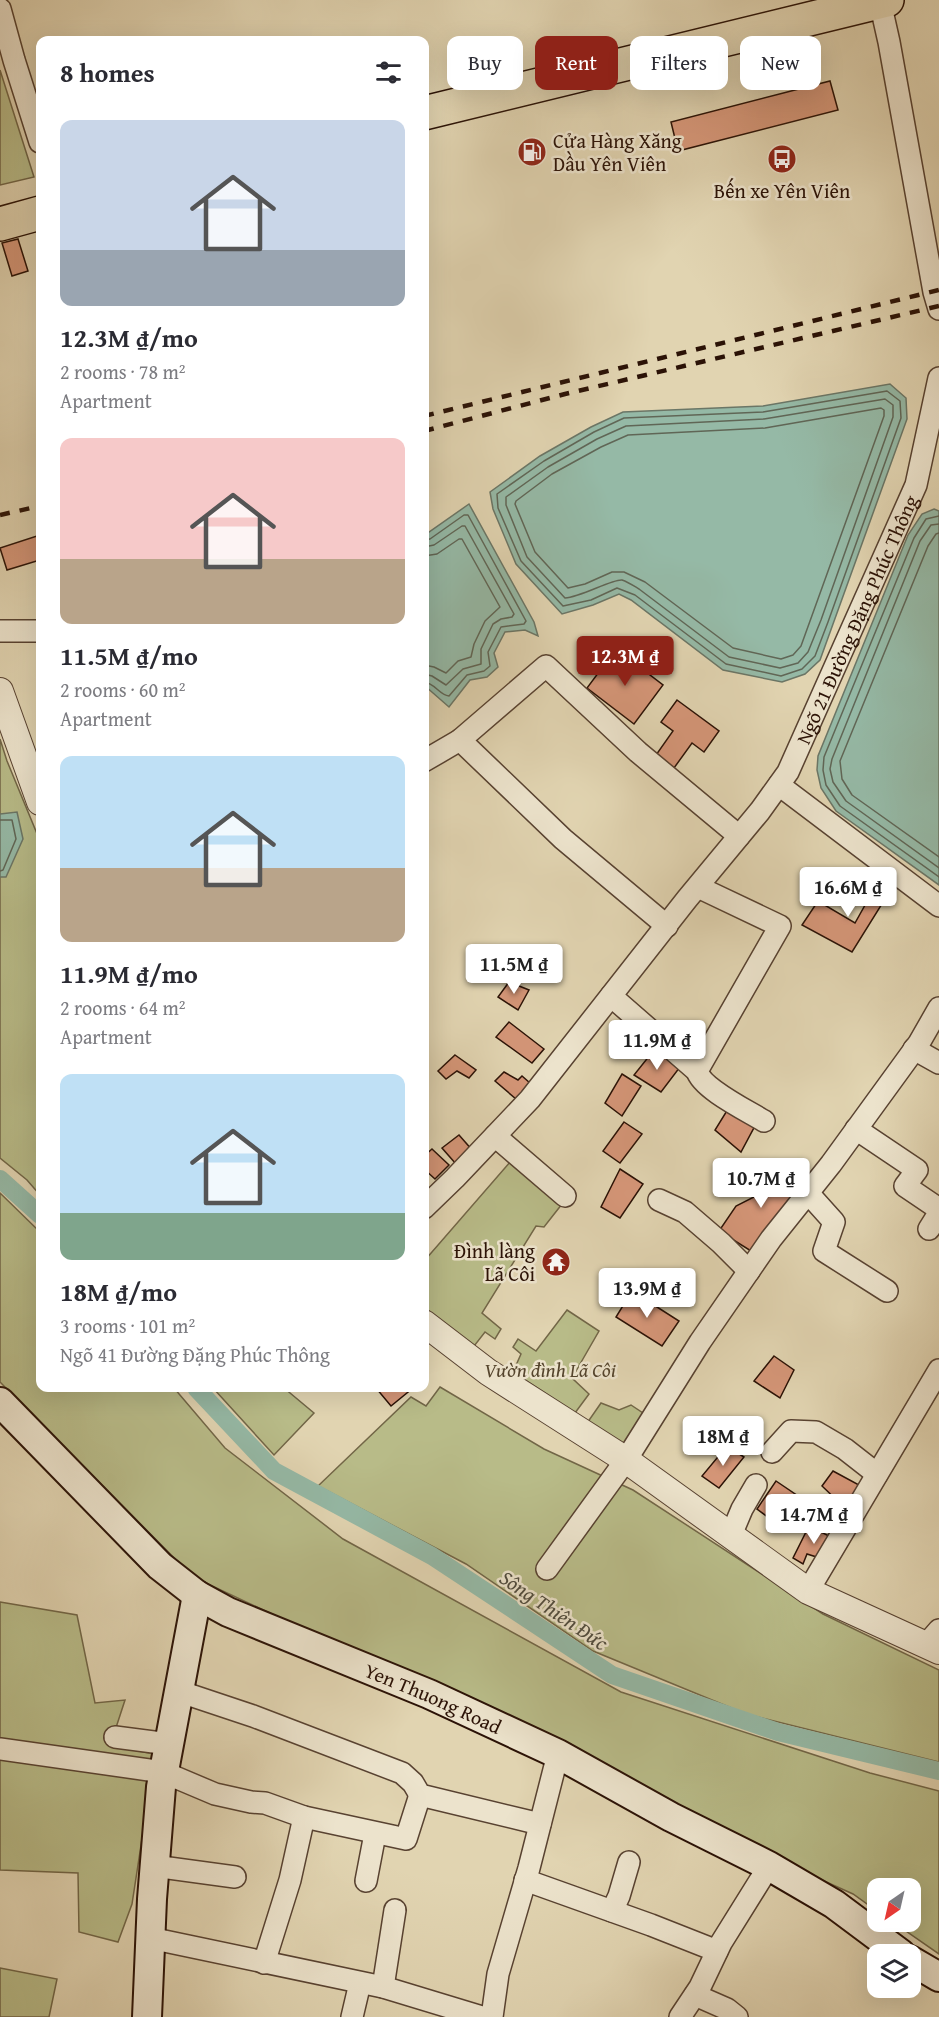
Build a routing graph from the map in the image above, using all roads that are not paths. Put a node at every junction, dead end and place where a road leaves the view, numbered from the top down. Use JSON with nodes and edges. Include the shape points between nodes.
{"nodes":[{"id":1,"x":883,"y":1,"type":"edge"},
{"id":2,"x":0,"y":9,"type":"edge"},
{"id":3,"x":429,"y":112,"type":"edge"},
{"id":4,"x":36,"y":129,"type":"edge"},
{"id":5,"x":36,"y":214,"type":"edge"},
{"id":6,"x":0,"y":224,"type":"edge"},
{"id":7,"x":939,"y":309,"type":"edge"},
{"id":8,"x":939,"y":378,"type":"edge"},
{"id":9,"x":0,"y":631,"type":"edge"},
{"id":10,"x":36,"y":631,"type":"edge"},
{"id":11,"x":0,"y":691,"type":"edge"},
{"id":12,"x":460,"y":740,"type":"junction"},
{"id":13,"x":429,"y":758,"type":"edge"},
{"id":14,"x":779,"y":784,"type":"junction"},
{"id":15,"x":36,"y":791,"type":"edge"},
{"id":16,"x":740,"y":836,"type":"junction"},
{"id":17,"x":698,"y":887,"type":"junction"},
{"id":18,"x":939,"y":906,"type":"edge"},
{"id":19,"x":667,"y":926,"type":"junction"},
{"id":20,"x":611,"y":996,"type":"junction"},
{"id":21,"x":939,"y":1008,"type":"edge"},
{"id":22,"x":914,"y":1049,"type":"junction"},
{"id":23,"x":939,"y":1063,"type":"edge"},
{"id":24,"x":697,"y":1071,"type":"junction"},
{"id":25,"x":764,"y":1121,"type":"dead end"},
{"id":26,"x":856,"y":1129,"type":"junction"},
{"id":27,"x":495,"y":1136,"type":"junction"},
{"id":28,"x":808,"y":1193,"type":"junction"},
{"id":29,"x":565,"y":1196,"type":"dead end"},
{"id":30,"x":659,"y":1200,"type":"dead end"},
{"id":31,"x":429,"y":1203,"type":"edge"},
{"id":32,"x":936,"y":1217,"type":"edge"},
{"id":33,"x":749,"y":1271,"type":"junction"},
{"id":34,"x":887,"y":1291,"type":"dead end"},
{"id":35,"x":429,"y":1327,"type":"edge"},
{"id":36,"x":939,"y":1370,"type":"edge"},
{"id":37,"x":0,"y":1402,"type":"edge"},
{"id":38,"x":772,"y":1452,"type":"dead end"},
{"id":39,"x":626,"y":1460,"type":"junction"},
{"id":40,"x":877,"y":1474,"type":"junction"},
{"id":41,"x":756,"y":1485,"type":"dead end"},
{"id":42,"x":731,"y":1535,"type":"junction"},
{"id":43,"x":547,"y":1569,"type":"dead end"},
{"id":44,"x":808,"y":1591,"type":"junction"},
{"id":45,"x":197,"y":1595,"type":"junction"},
{"id":46,"x":935,"y":1642,"type":"edge"},
{"id":47,"x":178,"y":1691,"type":"junction"},
{"id":48,"x":115,"y":1737,"type":"dead end"},
{"id":49,"x":169,"y":1744,"type":"junction"},
{"id":50,"x":0,"y":1749,"type":"edge"},
{"id":51,"x":558,"y":1754,"type":"junction"},
{"id":52,"x":163,"y":1772,"type":"junction"},
{"id":53,"x":420,"y":1795,"type":"junction"},
{"id":54,"x":304,"y":1817,"type":"junction"},
{"id":55,"x":540,"y":1824,"type":"junction"},
{"id":56,"x":375,"y":1834,"type":"junction"},
{"id":57,"x":629,"y":1862,"type":"dead end"},
{"id":58,"x":154,"y":1866,"type":"junction"},
{"id":59,"x":769,"y":1866,"type":"junction"},
{"id":60,"x":235,"y":1877,"type":"dead end"},
{"id":61,"x":525,"y":1880,"type":"junction"},
{"id":62,"x":366,"y":1881,"type":"dead end"},
{"id":63,"x":395,"y":1910,"type":"dead end"},
{"id":64,"x":612,"y":1911,"type":"junction"},
{"id":65,"x":150,"y":1938,"type":"junction"},
{"id":66,"x":888,"y":1944,"type":"edge"},
{"id":67,"x":717,"y":1952,"type":"junction"},
{"id":68,"x":264,"y":1963,"type":"junction"},
{"id":69,"x":921,"y":1966,"type":"edge"},
{"id":70,"x":939,"y":1977,"type":"edge"},
{"id":71,"x":360,"y":1983,"type":"junction"},
{"id":72,"x":383,"y":1987,"type":"junction"},
{"id":73,"x":694,"y":1995,"type":"junction"},
{"id":74,"x":147,"y":2017,"type":"edge"},
{"id":75,"x":352,"y":2017,"type":"edge"},
{"id":76,"x":482,"y":2017,"type":"edge"},
{"id":77,"x":492,"y":2017,"type":"edge"},
{"id":78,"x":680,"y":2017,"type":"edge"},
{"id":79,"x":737,"y":2017,"type":"edge"}],
"edges":[{"from":1,"to":3,"type":"main road"},
{"from":1,"to":7,"type":"street"},
{"from":2,"to":4,"type":"street"},
{"from":5,"to":6,"type":"main road"},
{"from":8,"to":14,"type":"street","name":"Ngõ 21 Đường Đặng Phúc Thông","via":[[916,485],[788,772]]},
{"from":9,"to":10,"type":"street"},
{"from":11,"to":15,"type":"street"},
{"from":12,"to":13,"type":"street"},
{"from":12,"to":16,"type":"street","via":[[546,666],[638,752]]},
{"from":12,"to":19,"type":"street","via":[[563,839]]},
{"from":14,"to":16,"type":"street","name":"Ngõ 21 Đường Đặng Phúc Thông"},
{"from":14,"to":18,"type":"street"},
{"from":16,"to":17,"type":"street","name":"Ngõ 21 Đường Đặng Phúc Thông"},
{"from":17,"to":19,"type":"street","name":"Ngõ 21 Đường Đặng Phúc Thông"},
{"from":17,"to":24,"type":"street","via":[[780,926]]},
{"from":19,"to":20,"type":"street","name":"Ngõ 21 Đường Đặng Phúc Thông"},
{"from":20,"to":24,"type":"street"},
{"from":20,"to":27,"type":"street","name":"Ngõ 21 Đường Đặng Phúc Thông","via":[[530,1099]]},
{"from":21,"to":22,"type":"street"},
{"from":22,"to":23,"type":"street"},
{"from":22,"to":26,"type":"street"},
{"from":24,"to":25,"type":"street","via":[[707,1085]]},
{"from":26,"to":28,"type":"street"},
{"from":26,"to":32,"type":"street","via":[[917,1170],[905,1186]]},
{"from":27,"to":29,"type":"street"},
{"from":27,"to":31,"type":"street","name":"Ngõ 21 Đường Đặng Phúc Thông"},
{"from":28,"to":33,"type":"street"},
{"from":28,"to":34,"type":"street","via":[[834,1222],[824,1251]]},
{"from":30,"to":33,"type":"street","via":[[685,1212]]},
{"from":33,"to":39,"type":"street"},
{"from":35,"to":39,"type":"street","via":[[488,1372]]},
{"from":36,"to":40,"type":"street"},
{"from":37,"to":45,"type":"main road","name":"Yen Thuong Road","via":[[160,1566]]},
{"from":38,"to":40,"type":"street","via":[[791,1431],[816,1432]]},
{"from":39,"to":42,"type":"street"},
{"from":39,"to":43,"type":"street"},
{"from":40,"to":44,"type":"street"},
{"from":41,"to":42,"type":"street"},
{"from":42,"to":44,"type":"street"},
{"from":44,"to":46,"type":"street"},
{"from":45,"to":47,"type":"main road"},
{"from":45,"to":51,"type":"main road","name":"Yen Thuong Road","via":[[228,1612],[429,1694]]},
{"from":47,"to":49,"type":"main road"},
{"from":47,"to":53,"type":"street","via":[[402,1773]]},
{"from":48,"to":49,"type":"street"},
{"from":49,"to":52,"type":"main road"},
{"from":50,"to":52,"type":"street"},
{"from":51,"to":55,"type":"street"},
{"from":51,"to":59,"type":"main road","name":"Yen Thuong Road"},
{"from":52,"to":54,"type":"street","via":[[215,1794],[265,1803]]},
{"from":52,"to":58,"type":"main road"},
{"from":53,"to":55,"type":"street"},
{"from":53,"to":56,"type":"street","via":[[406,1839]]},
{"from":54,"to":56,"type":"street"},
{"from":54,"to":68,"type":"street","via":[[290,1880]]},
{"from":55,"to":61,"type":"street"},
{"from":56,"to":62,"type":"street"},
{"from":57,"to":64,"type":"street"},
{"from":58,"to":60,"type":"street"},
{"from":58,"to":65,"type":"main road"},
{"from":59,"to":66,"type":"main road","name":"Yen Thuong Road","via":[[834,1904]]},
{"from":59,"to":67,"type":"street"},
{"from":61,"to":64,"type":"street"},
{"from":61,"to":77,"type":"street","via":[[498,1974]]},
{"from":63,"to":72,"type":"street"},
{"from":64,"to":67,"type":"street"},
{"from":65,"to":68,"type":"street"},
{"from":65,"to":74,"type":"main road"},
{"from":67,"to":73,"type":"street"},
{"from":68,"to":71,"type":"street"},
{"from":69,"to":70,"type":"main road"},
{"from":71,"to":72,"type":"street"},
{"from":71,"to":75,"type":"street"},
{"from":72,"to":76,"type":"street"},
{"from":73,"to":78,"type":"street"},
{"from":73,"to":79,"type":"street"}]}
